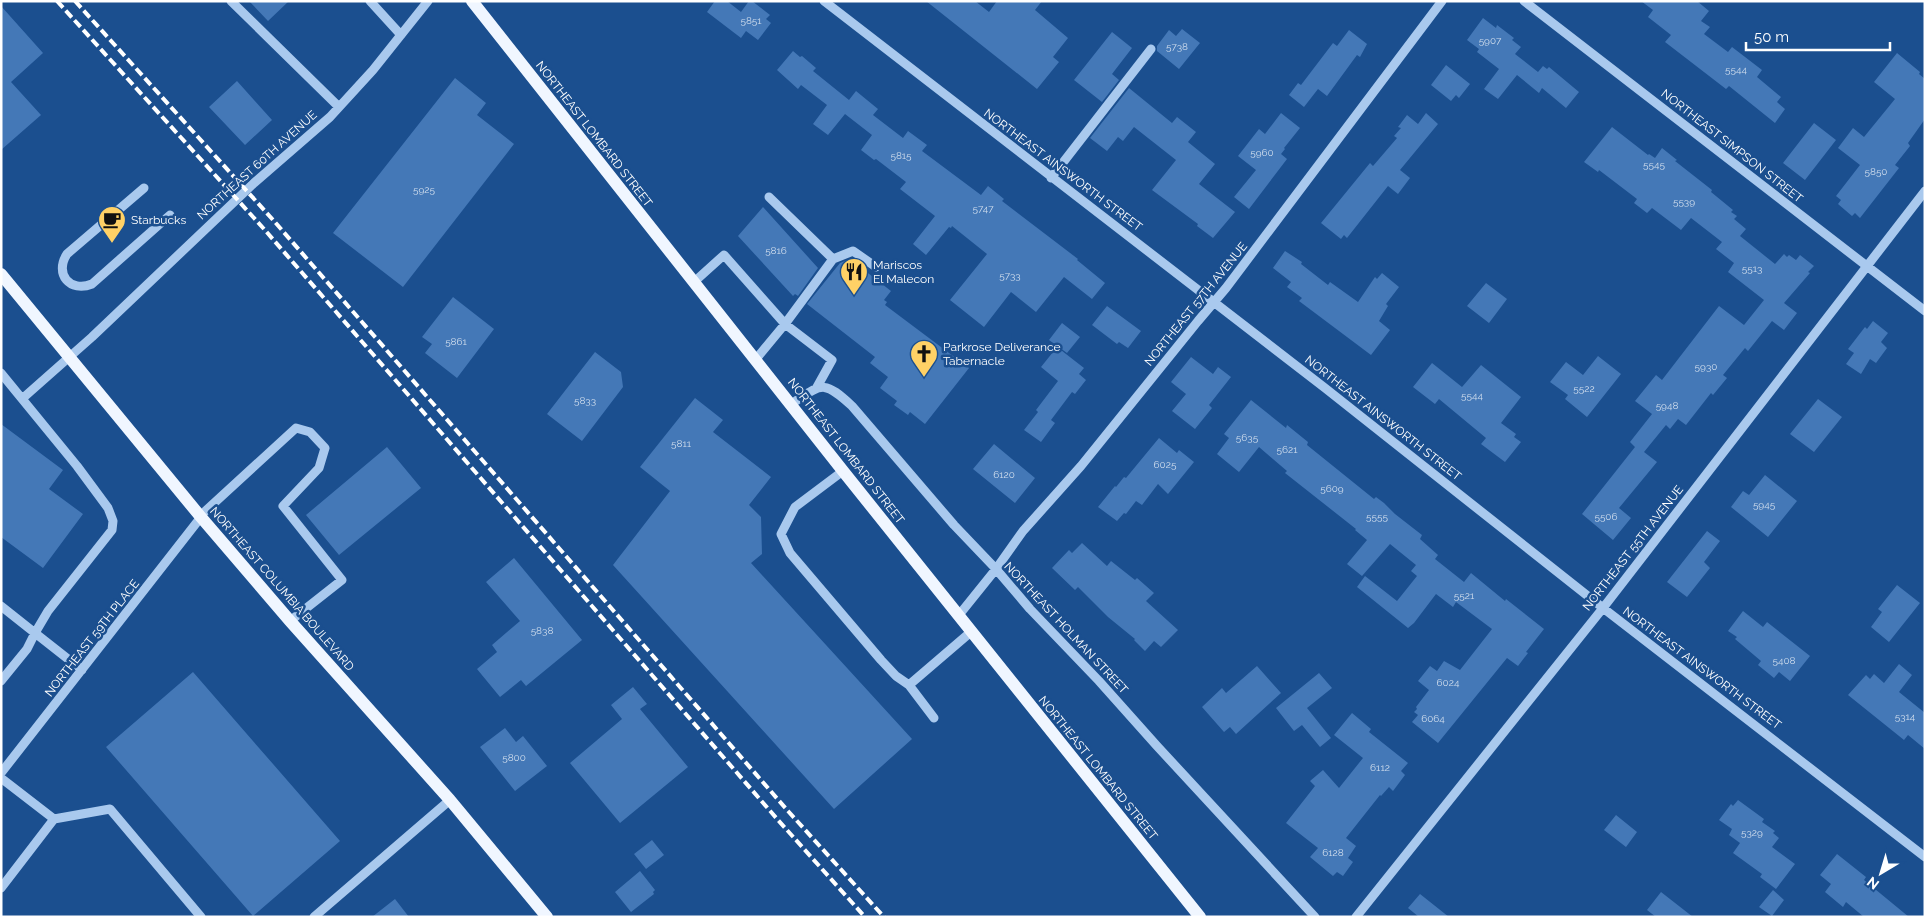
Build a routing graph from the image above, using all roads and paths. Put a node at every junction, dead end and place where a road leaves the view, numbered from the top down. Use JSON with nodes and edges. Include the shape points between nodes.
{"nodes":[{"id":1,"x":231,"y":1,"type":"edge"},
{"id":2,"x":370,"y":1,"type":"edge"},
{"id":3,"x":428,"y":1,"type":"edge"},
{"id":4,"x":472,"y":1,"type":"edge"},
{"id":5,"x":824,"y":1,"type":"edge"},
{"id":6,"x":1442,"y":1,"type":"edge"},
{"id":7,"x":1524,"y":1,"type":"edge"},
{"id":8,"x":400,"y":35,"type":"junction"},
{"id":9,"x":1151,"y":48,"type":"dead end"},
{"id":10,"x":339,"y":107,"type":"junction"},
{"id":11,"x":1051,"y":178,"type":"junction"},
{"id":12,"x":144,"y":188,"type":"dead end"},
{"id":13,"x":1925,"y":191,"type":"edge"},
{"id":14,"x":769,"y":197,"type":"dead end"},
{"id":15,"x":170,"y":215,"type":"dead end"},
{"id":16,"x":832,"y":259,"type":"junction"},
{"id":17,"x":876,"y":267,"type":"dead end"},
{"id":18,"x":1868,"y":267,"type":"junction"},
{"id":19,"x":1,"y":274,"type":"edge"},
{"id":20,"x":694,"y":282,"type":"junction"},
{"id":21,"x":1214,"y":302,"type":"junction"},
{"id":22,"x":1925,"y":311,"type":"edge"},
{"id":23,"x":785,"y":324,"type":"junction"},
{"id":24,"x":70,"y":357,"type":"junction"},
{"id":25,"x":756,"y":359,"type":"junction"},
{"id":26,"x":1,"y":373,"type":"edge"},
{"id":27,"x":817,"y":387,"type":"junction"},
{"id":28,"x":23,"y":398,"type":"junction"},
{"id":29,"x":791,"y":404,"type":"junction"},
{"id":30,"x":843,"y":471,"type":"junction"},
{"id":31,"x":201,"y":517,"type":"junction"},
{"id":32,"x":996,"y":569,"type":"junction"},
{"id":33,"x":1,"y":606,"type":"edge"},
{"id":34,"x":1603,"y":608,"type":"junction"},
{"id":35,"x":959,"y":615,"type":"junction"},
{"id":36,"x":290,"y":621,"type":"junction"},
{"id":37,"x":972,"y":631,"type":"junction"},
{"id":38,"x":35,"y":633,"type":"junction"},
{"id":39,"x":82,"y":670,"type":"junction"},
{"id":40,"x":1,"y":681,"type":"edge"},
{"id":41,"x":909,"y":685,"type":"junction"},
{"id":42,"x":934,"y":718,"type":"dead end"},
{"id":43,"x":1,"y":774,"type":"edge"},
{"id":44,"x":1,"y":778,"type":"edge"},
{"id":45,"x":450,"y":800,"type":"junction"},
{"id":46,"x":54,"y":819,"type":"junction"},
{"id":47,"x":1925,"y":857,"type":"edge"},
{"id":48,"x":1,"y":888,"type":"edge"},
{"id":49,"x":201,"y":917,"type":"edge"},
{"id":50,"x":314,"y":917,"type":"edge"},
{"id":51,"x":547,"y":917,"type":"edge"},
{"id":52,"x":1200,"y":917,"type":"edge"},
{"id":53,"x":1315,"y":917,"type":"edge"},
{"id":54,"x":1356,"y":917,"type":"edge"}],
"edges":[{"from":1,"to":10,"type":"street"},
{"from":2,"to":8,"type":"street"},
{"from":3,"to":8,"type":"street","name":"NORTHEAST 60TH AVENUE"},
{"from":4,"to":20,"type":"main road","name":"NORTHEAST LOMBARD STREET"},
{"from":5,"to":11,"type":"street","name":"NORTHEAST AINSWORTH STREET"},
{"from":6,"to":21,"type":"street","name":"NORTHEAST 57TH AVENUE"},
{"from":7,"to":18,"type":"street","name":"NORTHEAST SIMPSON STREET"},
{"from":8,"to":10,"type":"street","name":"NORTHEAST 60TH AVENUE"},
{"from":9,"to":11,"type":"street"},
{"from":10,"to":24,"type":"street","name":"NORTHEAST 60TH AVENUE"},
{"from":11,"to":21,"type":"street","name":"NORTHEAST AINSWORTH STREET"},
{"from":12,"to":15,"type":"street","via":[[67,254],[62,271],[69,282],[80,287],[92,284]]},
{"from":13,"to":18,"type":"street","name":"NORTHEAST 55TH AVENUE"},
{"from":14,"to":16,"type":"street"},
{"from":16,"to":17,"type":"street","via":[[854,251]]},
{"from":16,"to":23,"type":"street"},
{"from":18,"to":22,"type":"street","name":"NORTHEAST SIMPSON STREET"},
{"from":18,"to":34,"type":"street","name":"NORTHEAST 55TH AVENUE"},
{"from":19,"to":24,"type":"main road","name":"NORTHEAST COLUMBIA BOULEVARD"},
{"from":20,"to":23,"type":"street","via":[[724,255]]},
{"from":20,"to":25,"type":"main road","name":"NORTHEAST LOMBARD STREET"},
{"from":21,"to":32,"type":"street","name":"NORTHEAST 57TH AVENUE","via":[[1081,466],[1023,531]]},
{"from":21,"to":34,"type":"street","name":"NORTHEAST AINSWORTH STREET"},
{"from":23,"to":25,"type":"street"},
{"from":23,"to":27,"type":"street","via":[[832,360]]},
{"from":24,"to":28,"type":"street","name":"NORTHEAST 60TH AVENUE"},
{"from":24,"to":31,"type":"main road","name":"NORTHEAST COLUMBIA BOULEVARD"},
{"from":25,"to":29,"type":"main road","name":"NORTHEAST LOMBARD STREET"},
{"from":26,"to":28,"type":"street"},
{"from":27,"to":29,"type":"street"},
{"from":27,"to":32,"type":"street","name":"NORTHEAST HOLMAN STREET","via":[[828,388],[852,406]]},
{"from":28,"to":38,"type":"street","via":[[108,508],[113,521],[112,530],[48,611]]},
{"from":29,"to":30,"type":"main road","name":"NORTHEAST LOMBARD STREET"},
{"from":30,"to":35,"type":"main road","name":"NORTHEAST LOMBARD STREET"},
{"from":30,"to":41,"type":"street","via":[[795,507],[781,534],[790,553],[881,660]]},
{"from":31,"to":36,"type":"main road","name":"NORTHEAST COLUMBIA BOULEVARD"},
{"from":31,"to":36,"type":"street","name":"NORTHEAST 59TH PLACE","via":[[296,428],[310,432],[326,448],[319,468],[283,506],[342,580]]},
{"from":31,"to":39,"type":"street","name":"NORTHEAST 59TH PLACE"},
{"from":32,"to":35,"type":"street","name":"NORTHEAST 57TH AVENUE"},
{"from":32,"to":53,"type":"street","name":"NORTHEAST HOLMAN STREET"},
{"from":33,"to":38,"type":"street"},
{"from":34,"to":47,"type":"street","name":"NORTHEAST AINSWORTH STREET"},
{"from":34,"to":54,"type":"street","name":"NORTHEAST 55TH AVENUE"},
{"from":35,"to":37,"type":"main road","name":"NORTHEAST LOMBARD STREET"},
{"from":36,"to":45,"type":"main road","name":"NORTHEAST COLUMBIA BOULEVARD"},
{"from":37,"to":41,"type":"street"},
{"from":37,"to":52,"type":"main road","name":"NORTHEAST LOMBARD STREET"},
{"from":38,"to":39,"type":"street"},
{"from":38,"to":40,"type":"street"},
{"from":39,"to":43,"type":"street","name":"NORTHEAST 59TH PLACE"},
{"from":41,"to":42,"type":"street"},
{"from":44,"to":46,"type":"street"},
{"from":45,"to":50,"type":"street"},
{"from":45,"to":51,"type":"main road","name":"NORTHEAST COLUMBIA BOULEVARD"},
{"from":46,"to":48,"type":"street"},
{"from":46,"to":49,"type":"street","via":[[110,809]]}]}
